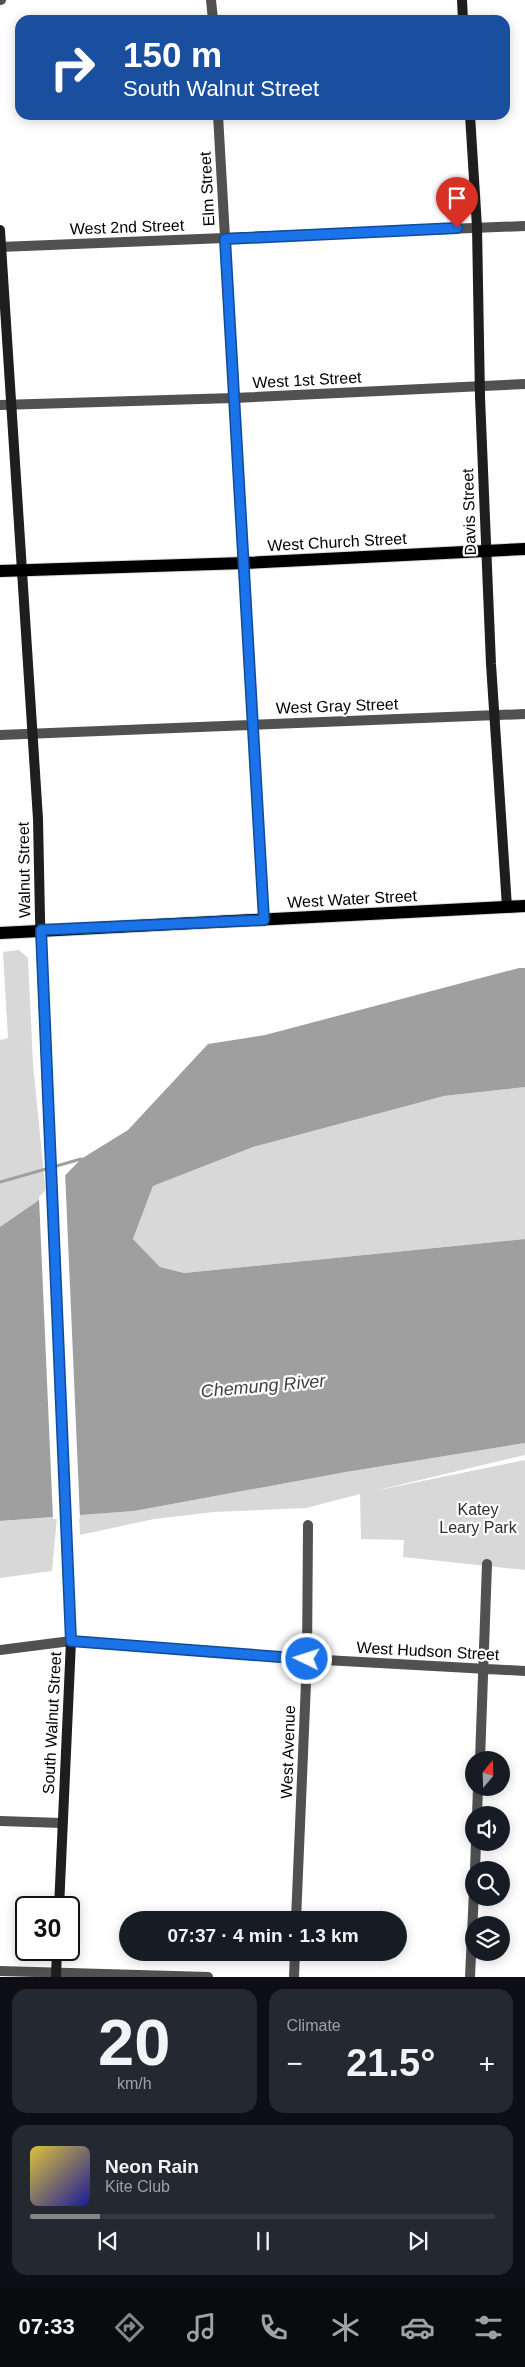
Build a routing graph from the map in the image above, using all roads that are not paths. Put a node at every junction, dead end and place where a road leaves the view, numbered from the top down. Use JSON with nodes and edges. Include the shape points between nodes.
{"nodes":[{"id":1,"x":212,"y":0,"type":"edge"},
{"id":2,"x":462,"y":0,"type":"edge"},
{"id":3,"x":213,"y":15,"type":"edge"},
{"id":4,"x":463,"y":15,"type":"edge"},
{"id":5,"x":218,"y":120,"type":"edge"},
{"id":6,"x":470,"y":120,"type":"edge"},
{"id":7,"x":525,"y":226,"type":"edge"},
{"id":8,"x":477,"y":227,"type":"junction"},
{"id":9,"x":0,"y":230,"type":"edge"},
{"id":10,"x":225,"y":239,"type":"junction"},
{"id":11,"x":0,"y":247,"type":"edge"},
{"id":12,"x":525,"y":384,"type":"edge"},
{"id":13,"x":480,"y":387,"type":"junction"},
{"id":14,"x":234,"y":398,"type":"junction"},
{"id":15,"x":5,"y":404,"type":"edge"},
{"id":16,"x":525,"y":549,"type":"edge"},
{"id":17,"x":486,"y":551,"type":"junction"},
{"id":18,"x":244,"y":563,"type":"junction"},
{"id":19,"x":0,"y":571,"type":"edge"},
{"id":20,"x":21,"y":571,"type":"junction"},
{"id":21,"x":525,"y":714,"type":"edge"},
{"id":22,"x":494,"y":715,"type":"junction"},
{"id":23,"x":253,"y":724,"type":"junction"},
{"id":24,"x":33,"y":734,"type":"junction"},
{"id":25,"x":0,"y":735,"type":"edge"},
{"id":26,"x":525,"y":906,"type":"edge"},
{"id":27,"x":507,"y":907,"type":"junction"},
{"id":28,"x":264,"y":920,"type":"junction"},
{"id":29,"x":41,"y":930,"type":"junction"},
{"id":30,"x":0,"y":933,"type":"edge"},
{"id":31,"x":308,"y":1525,"type":"dead end"},
{"id":32,"x":67,"y":1539,"type":"joint"},
{"id":33,"x":488,"y":1564,"type":"dead end"},
{"id":34,"x":71,"y":1641,"type":"junction"},
{"id":35,"x":0,"y":1650,"type":"edge"},
{"id":36,"x":307,"y":1659,"type":"junction"},
{"id":37,"x":484,"y":1669,"type":"junction"},
{"id":38,"x":525,"y":1671,"type":"edge"},
{"id":39,"x":480,"y":1751,"type":"edge"},
{"id":40,"x":0,"y":1821,"type":"edge"},
{"id":41,"x":62,"y":1823,"type":"junction"},
{"id":42,"x":59,"y":1896,"type":"edge"},
{"id":43,"x":473,"y":1906,"type":"edge"},
{"id":44,"x":296,"y":1911,"type":"edge"},
{"id":45,"x":57,"y":1961,"type":"edge"},
{"id":46,"x":295,"y":1961,"type":"edge"},
{"id":47,"x":0,"y":1971,"type":"edge"},
{"id":48,"x":56,"y":1975,"type":"edge"},
{"id":49,"x":208,"y":1977,"type":"edge"},
{"id":50,"x":294,"y":1977,"type":"edge"},
{"id":51,"x":470,"y":1977,"type":"edge"}],
"edges":[{"from":1,"to":3,"type":"street"},
{"from":2,"to":4,"type":"street"},
{"from":5,"to":10,"type":"street","name":"Elm Street"},
{"from":6,"to":8,"type":"street","name":"Davis Street"},
{"from":7,"to":8,"type":"street","name":"West 2nd Street"},
{"from":8,"to":10,"type":"street","name":"West 2nd Street"},
{"from":8,"to":13,"type":"street","name":"Davis Street"},
{"from":9,"to":11,"type":"street","name":"Walnut Street"},
{"from":10,"to":11,"type":"street","name":"West 2nd Street"},
{"from":10,"to":14,"type":"street","name":"Elm Street"},
{"from":11,"to":15,"type":"street","name":"Walnut Street"},
{"from":12,"to":13,"type":"street","name":"West 1st Street"},
{"from":13,"to":14,"type":"street","name":"West 1st Street"},
{"from":13,"to":17,"type":"street","name":"Davis Street"},
{"from":14,"to":15,"type":"street","name":"West 1st Street"},
{"from":14,"to":18,"type":"street","name":"Elm Street"},
{"from":15,"to":20,"type":"street","name":"Walnut Street"},
{"from":16,"to":17,"type":"main road","name":"West Church Street"},
{"from":17,"to":18,"type":"main road","name":"West Church Street"},
{"from":17,"to":22,"type":"street","name":"Davis Street"},
{"from":18,"to":20,"type":"main road","name":"West Church Street"},
{"from":18,"to":23,"type":"street","name":"Elm Street"},
{"from":19,"to":20,"type":"main road","name":"West Church Street"},
{"from":20,"to":24,"type":"street","name":"Walnut Street"},
{"from":21,"to":22,"type":"street","name":"West Gray Street"},
{"from":22,"to":23,"type":"street","name":"West Gray Street"},
{"from":22,"to":27,"type":"street","name":"Davis Street"},
{"from":23,"to":24,"type":"street","name":"West Gray Street"},
{"from":23,"to":28,"type":"street","name":"Elm Street"},
{"from":24,"to":25,"type":"street","name":"West Gray Street"},
{"from":24,"to":29,"type":"street","name":"Walnut Street"},
{"from":26,"to":27,"type":"main road","name":"West Water Street"},
{"from":27,"to":28,"type":"main road","name":"West Water Street"},
{"from":28,"to":29,"type":"main road","name":"West Water Street"},
{"from":29,"to":30,"type":"main road","name":"West Water Street"},
{"from":29,"to":32,"type":"street","name":"Walnut Street"},
{"from":31,"to":36,"type":"street","name":"West Avenue"},
{"from":32,"to":34,"type":"street","name":"South Walnut Street"},
{"from":33,"to":37,"type":"street"},
{"from":34,"to":35,"type":"street","name":"West Hudson Street"},
{"from":34,"to":36,"type":"street","name":"West Hudson Street"},
{"from":34,"to":41,"type":"street","name":"South Walnut Street"},
{"from":36,"to":37,"type":"street","name":"West Hudson Street"},
{"from":36,"to":44,"type":"street","name":"West Avenue"},
{"from":37,"to":38,"type":"street","name":"West Hudson Street"},
{"from":37,"to":39,"type":"street"},
{"from":40,"to":41,"type":"street"},
{"from":41,"to":42,"type":"street","name":"South Walnut Street"},
{"from":43,"to":51,"type":"street"},
{"from":45,"to":48,"type":"street"},
{"from":46,"to":50,"type":"street"},
{"from":47,"to":48,"type":"street"},
{"from":48,"to":49,"type":"street"}]}
